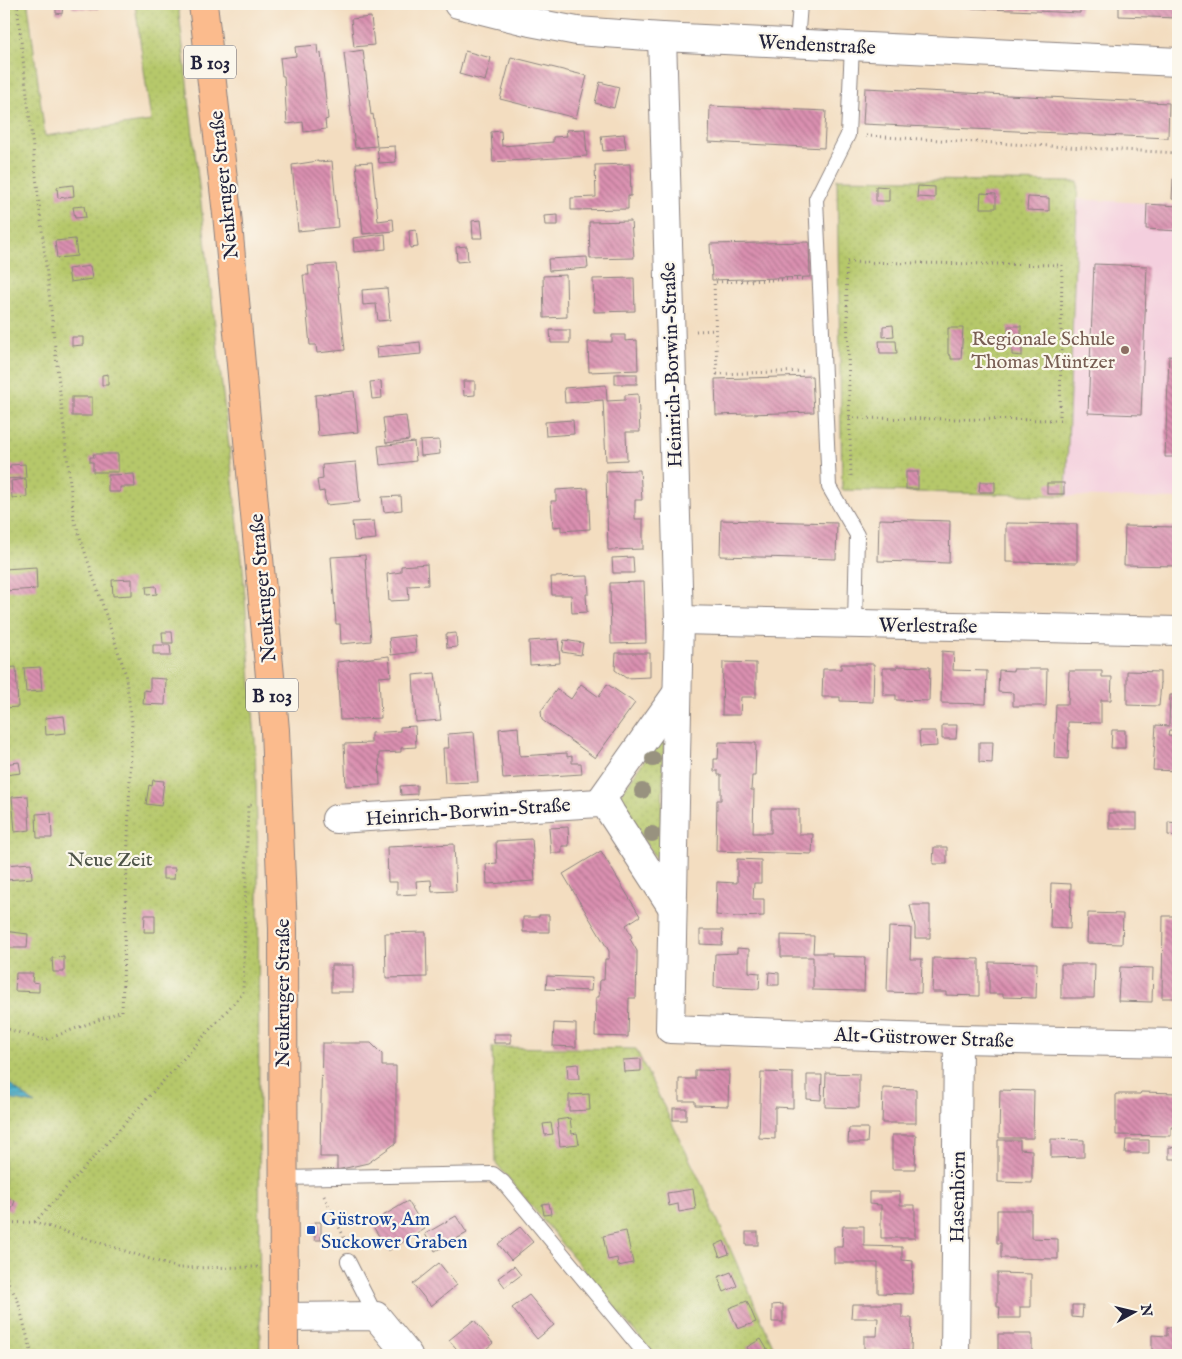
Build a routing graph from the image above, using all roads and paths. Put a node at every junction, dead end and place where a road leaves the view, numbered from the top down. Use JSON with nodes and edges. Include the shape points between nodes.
{"nodes":[{"id":1,"x":17,"y":4,"type":"edge"},
{"id":2,"x":204,"y":4,"type":"edge"},
{"id":3,"x":458,"y":4,"type":"edge"},
{"id":4,"x":800,"y":4,"type":"edge"},
{"id":5,"x":662,"y":37,"type":"junction"},
{"id":6,"x":798,"y":43,"type":"junction"},
{"id":7,"x":852,"y":46,"type":"junction"},
{"id":8,"x":1178,"y":62,"type":"edge"},
{"id":9,"x":848,"y":134,"type":"junction"},
{"id":10,"x":1178,"y":153,"type":"edge"},
{"id":11,"x":819,"y":279,"type":"junction"},
{"id":12,"x":824,"y":371,"type":"junction"},
{"id":13,"x":849,"y":418,"type":"junction"},
{"id":14,"x":840,"y":507,"type":"junction"},
{"id":15,"x":678,"y":620,"type":"junction"},
{"id":16,"x":855,"y":624,"type":"junction"},
{"id":17,"x":1178,"y":631,"type":"edge"},
{"id":18,"x":677,"y":693,"type":"junction"},
{"id":19,"x":599,"y":803,"type":"junction"},
{"id":20,"x":248,"y":805,"type":"dead end"},
{"id":21,"x":336,"y":819,"type":"dead end"},
{"id":22,"x":672,"y":907,"type":"junction"},
{"id":23,"x":4,"y":1028,"type":"edge"},
{"id":24,"x":670,"y":1029,"type":"joint"},
{"id":25,"x":958,"y":1039,"type":"junction"},
{"id":26,"x":1178,"y":1043,"type":"edge"},
{"id":27,"x":284,"y":1178,"type":"junction"},
{"id":28,"x":314,"y":1178,"type":"junction"},
{"id":29,"x":35,"y":1222,"type":"junction"},
{"id":30,"x":4,"y":1223,"type":"edge"},
{"id":31,"x":348,"y":1261,"type":"joint"},
{"id":32,"x":284,"y":1266,"type":"junction"},
{"id":33,"x":4,"y":1274,"type":"edge"},
{"id":34,"x":376,"y":1316,"type":"junction"},
{"id":35,"x":284,"y":1317,"type":"junction"},
{"id":36,"x":32,"y":1355,"type":"edge"},
{"id":37,"x":284,"y":1355,"type":"edge"},
{"id":38,"x":408,"y":1355,"type":"edge"},
{"id":39,"x":646,"y":1355,"type":"edge"},
{"id":40,"x":955,"y":1355,"type":"edge"}],
"edges":[{"from":1,"to":23,"type":"path","via":[[74,519],[126,672],[132,722],[122,1011],[45,1040]]},
{"from":2,"to":27,"type":"main road","name":"Neukruger Straße","number":"B 103","via":[[275,730],[283,929]]},
{"from":3,"to":5,"type":"street","name":"Wendenstraße","via":[[577,31]]},
{"from":4,"to":6,"type":"lane"},
{"from":5,"to":6,"type":"street","name":"Wendenstraße"},
{"from":5,"to":15,"type":"street","name":"Heinrich-Borwin-Straße"},
{"from":6,"to":7,"type":"street","name":"Wendenstraße"},
{"from":7,"to":8,"type":"street","name":"Wendenstraße"},
{"from":7,"to":9,"type":"lane"},
{"from":9,"to":10,"type":"path"},
{"from":9,"to":11,"type":"lane","via":[[816,199]]},
{"from":11,"to":12,"type":"lane"},
{"from":11,"to":12,"type":"path","via":[[714,282],[717,374]]},
{"from":12,"to":14,"type":"lane","via":[[829,487]]},
{"from":13,"to":13,"type":"path","via":[[846,262],[1062,265],[1060,420]]},
{"from":13,"to":14,"type":"path","via":[[851,496]]},
{"from":14,"to":16,"type":"lane","via":[[857,535]]},
{"from":15,"to":16,"type":"street","name":"Werlestraße"},
{"from":15,"to":18,"type":"street","name":"Heinrich-Borwin-Straße"},
{"from":16,"to":17,"type":"street","name":"Werlestraße"},
{"from":18,"to":19,"type":"street","name":"Heinrich-Borwin-Straße"},
{"from":18,"to":22,"type":"street","name":"Heinrich-Borwin-Straße"},
{"from":19,"to":21,"type":"street","name":"Heinrich-Borwin-Straße"},
{"from":19,"to":22,"type":"street","name":"Heinrich-Borwin-Straße","via":[[607,806]]},
{"from":20,"to":29,"type":"path","via":[[243,993]]},
{"from":22,"to":24,"type":"street","name":"Heinrich-Borwin-Straße"},
{"from":24,"to":25,"type":"street","name":"Alt-Güstrower Straße"},
{"from":25,"to":26,"type":"street","name":"Alt-Güstrower Straße"},
{"from":25,"to":40,"type":"street","name":"Hasenhörn"},
{"from":27,"to":28,"type":"lane"},
{"from":27,"to":32,"type":"main road","name":"Neukruger Straße","number":"B 103"},
{"from":28,"to":31,"type":"path","via":[[343,1235]]},
{"from":28,"to":39,"type":"lane","via":[[493,1174]]},
{"from":29,"to":30,"type":"path"},
{"from":29,"to":32,"type":"path","via":[[178,1268]]},
{"from":31,"to":34,"type":"lane"},
{"from":32,"to":35,"type":"main road","name":"Neukruger Straße","number":"B 103"},
{"from":33,"to":36,"type":"path","via":[[18,1301]]},
{"from":34,"to":35,"type":"street"},
{"from":34,"to":38,"type":"street"},
{"from":35,"to":37,"type":"main road","name":"Neukruger Straße","number":"B 103"}]}
